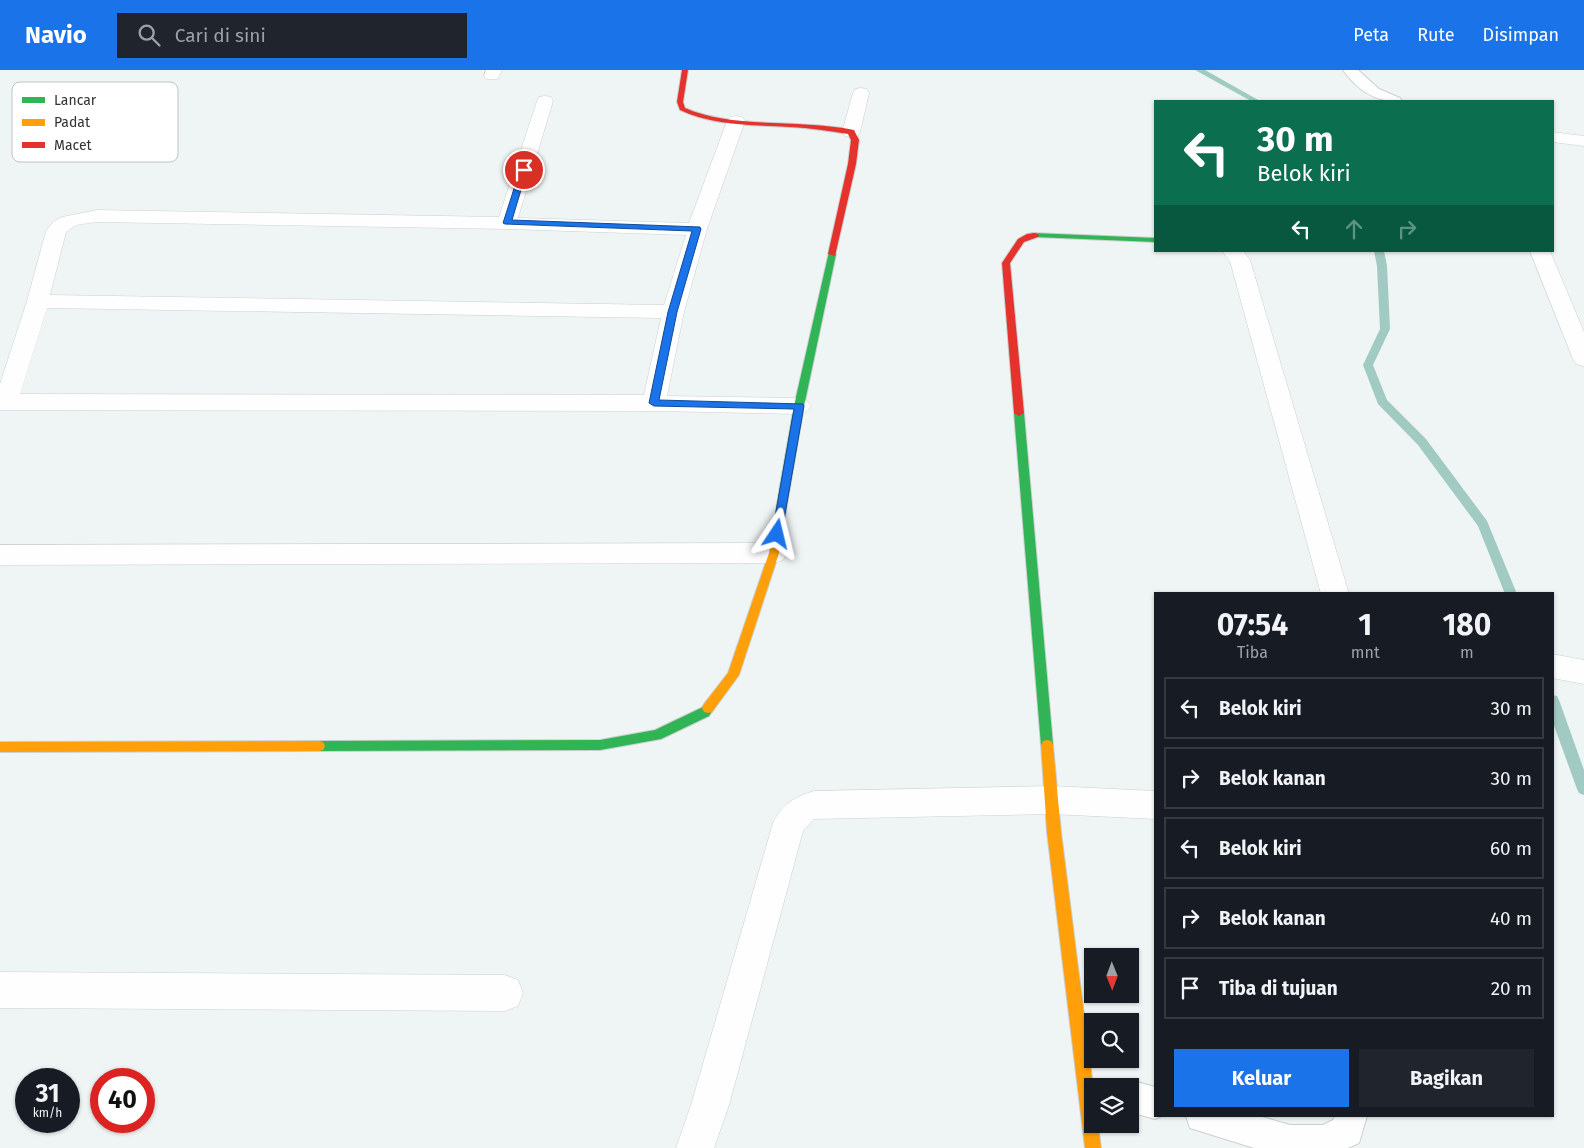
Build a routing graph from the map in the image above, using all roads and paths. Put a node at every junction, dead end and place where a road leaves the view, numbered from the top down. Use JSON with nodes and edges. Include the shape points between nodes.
{"nodes":[{"id":1,"x":685,"y":70,"type":"edge"},
{"id":2,"x":1350,"y":70,"type":"edge"},
{"id":3,"x":861,"y":93,"type":"dead end"},
{"id":4,"x":1393,"y":100,"type":"edge"},
{"id":5,"x":545,"y":101,"type":"dead end"},
{"id":6,"x":736,"y":121,"type":"junction"},
{"id":7,"x":851,"y":132,"type":"junction"},
{"id":8,"x":1554,"y":137,"type":"edge"},
{"id":9,"x":1584,"y":141,"type":"edge"},
{"id":10,"x":507,"y":223,"type":"junction"},
{"id":11,"x":697,"y":229,"type":"junction"},
{"id":12,"x":1154,"y":240,"type":"edge"},
{"id":13,"x":1233,"y":252,"type":"edge"},
{"id":14,"x":1540,"y":252,"type":"edge"},
{"id":15,"x":38,"y":301,"type":"junction"},
{"id":16,"x":673,"y":312,"type":"junction"},
{"id":17,"x":1584,"y":360,"type":"edge"},
{"id":18,"x":3,"y":402,"type":"edge"},
{"id":19,"x":654,"y":403,"type":"junction"},
{"id":20,"x":799,"y":406,"type":"junction"},
{"id":21,"x":774,"y":553,"type":"junction"},
{"id":22,"x":0,"y":555,"type":"edge"},
{"id":23,"x":1334,"y":592,"type":"edge"},
{"id":24,"x":0,"y":747,"type":"edge"},
{"id":25,"x":1052,"y":800,"type":"junction"},
{"id":26,"x":1154,"y":805,"type":"edge"},
{"id":27,"x":0,"y":990,"type":"edge"},
{"id":28,"x":505,"y":992,"type":"dead end"},
{"id":29,"x":1091,"y":1078,"type":"edge"},
{"id":30,"x":1139,"y":1099,"type":"edge"},
{"id":31,"x":1154,"y":1103,"type":"edge"},
{"id":32,"x":1205,"y":1117,"type":"edge"},
{"id":33,"x":1351,"y":1117,"type":"edge"},
{"id":34,"x":1093,"y":1133,"type":"edge"},
{"id":35,"x":695,"y":1148,"type":"edge"},
{"id":36,"x":1093,"y":1148,"type":"edge"}],
"edges":[{"from":1,"to":6,"type":"street","via":[[680,102],[685,112]]},
{"from":2,"to":4,"type":"lane","via":[[1374,92]]},
{"from":3,"to":7,"type":"street"},
{"from":5,"to":10,"type":"street"},
{"from":6,"to":7,"type":"street"},
{"from":6,"to":11,"type":"street"},
{"from":7,"to":20,"type":"street","via":[[855,140],[852,164]]},
{"from":8,"to":9,"type":"street"},
{"from":10,"to":11,"type":"street"},
{"from":10,"to":15,"type":"street","via":[[97,216],[71,219],[56,231]]},
{"from":11,"to":16,"type":"street"},
{"from":12,"to":25,"type":"street","via":[[1029,235],[1016,244],[1006,263]]},
{"from":13,"to":23,"type":"street","via":[[1240,260]]},
{"from":14,"to":17,"type":"street"},
{"from":15,"to":16,"type":"street"},
{"from":15,"to":18,"type":"street"},
{"from":16,"to":19,"type":"street"},
{"from":18,"to":19,"type":"street"},
{"from":19,"to":20,"type":"street"},
{"from":20,"to":21,"type":"street"},
{"from":21,"to":22,"type":"street"},
{"from":21,"to":24,"type":"street","via":[[733,675],[705,712],[657,735],[600,745]]},
{"from":25,"to":26,"type":"street"},
{"from":25,"to":29,"type":"street","via":[[1066,931]]},
{"from":25,"to":35,"type":"street","via":[[814,805],[795,815],[789,823]]},
{"from":27,"to":28,"type":"street"},
{"from":30,"to":31,"type":"lane"},
{"from":32,"to":33,"type":"lane","via":[[1290,1142],[1325,1142],[1347,1131]]},
{"from":34,"to":36,"type":"street"}]}
